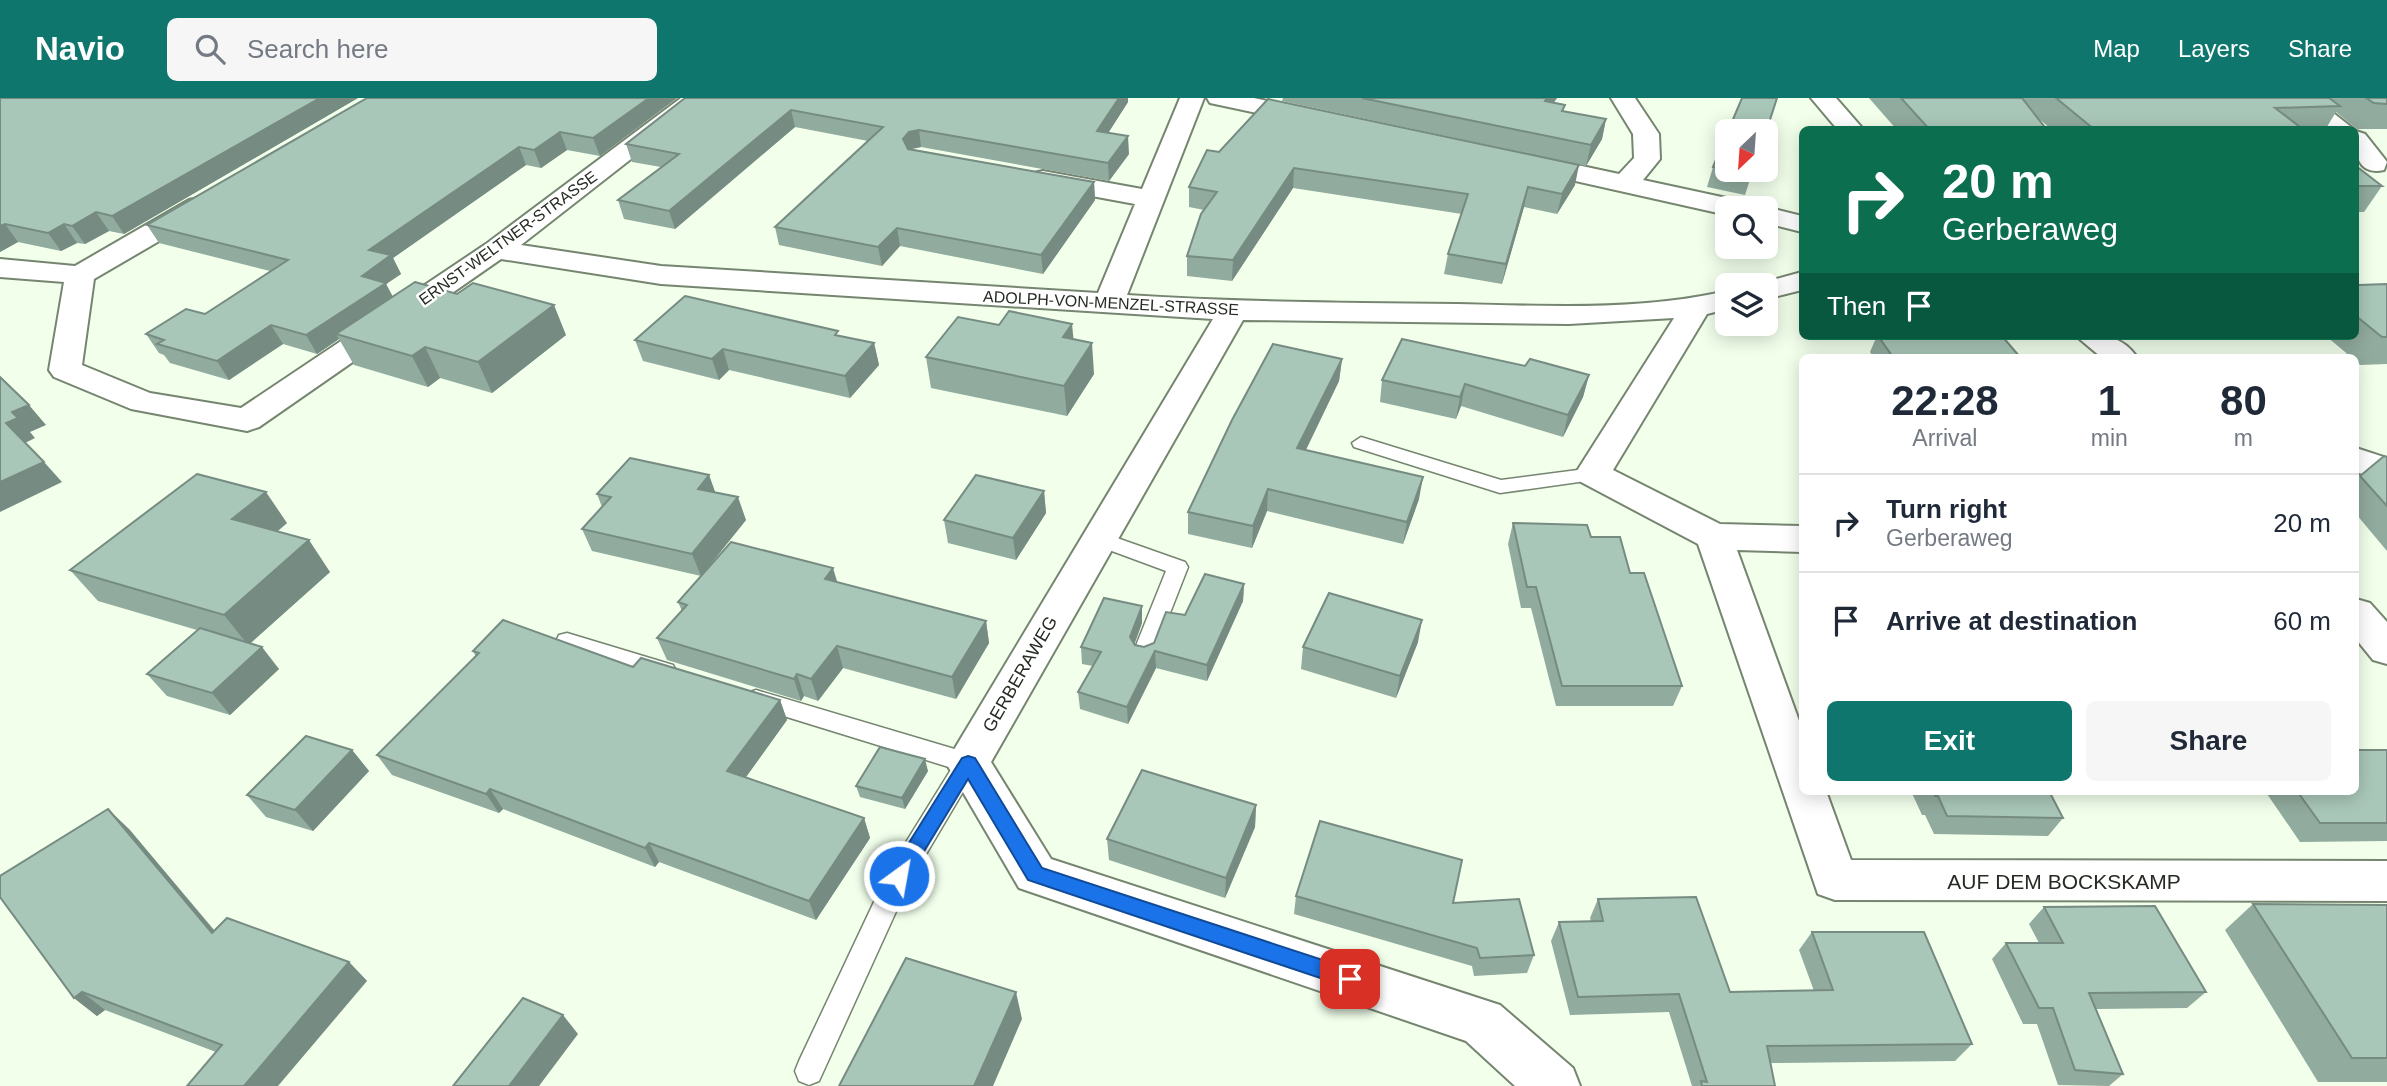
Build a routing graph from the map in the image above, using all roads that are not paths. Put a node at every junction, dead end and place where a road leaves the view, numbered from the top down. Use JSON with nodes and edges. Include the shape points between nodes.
{"nodes":[{"id":1,"x":697,"y":98,"type":"edge"},
{"id":2,"x":1192,"y":98,"type":"edge"},
{"id":3,"x":1219,"y":98,"type":"edge"},
{"id":4,"x":1623,"y":98,"type":"edge"},
{"id":5,"x":1823,"y":98,"type":"edge"},
{"id":6,"x":2298,"y":98,"type":"edge"},
{"id":7,"x":1341,"y":124,"type":"edge"},
{"id":8,"x":1848,"y":126,"type":"edge"},
{"id":9,"x":2337,"y":126,"type":"edge"},
{"id":10,"x":2359,"y":143,"type":"edge"},
{"id":11,"x":1504,"y":158,"type":"edge"},
{"id":12,"x":2375,"y":164,"type":"dead end"},
{"id":13,"x":1015,"y":174,"type":"edge"},
{"id":14,"x":1626,"y":183,"type":"junction"},
{"id":15,"x":225,"y":190,"type":"edge"},
{"id":16,"x":1149,"y":198,"type":"junction"},
{"id":17,"x":1715,"y":203,"type":"edge"},
{"id":18,"x":1778,"y":218,"type":"edge"},
{"id":19,"x":1799,"y":223,"type":"edge"},
{"id":20,"x":496,"y":250,"type":"junction"},
{"id":21,"x":0,"y":268,"type":"edge"},
{"id":22,"x":80,"y":275,"type":"junction"},
{"id":23,"x":1799,"y":282,"type":"edge"},
{"id":24,"x":1778,"y":287,"type":"edge"},
{"id":25,"x":1109,"y":303,"type":"junction"},
{"id":26,"x":1712,"y":304,"type":"edge"},
{"id":27,"x":1233,"y":311,"type":"junction"},
{"id":28,"x":2098,"y":340,"type":"edge"},
{"id":29,"x":2117,"y":354,"type":"edge"},
{"id":30,"x":1361,"y":443,"type":"dead end"},
{"id":31,"x":2359,"y":460,"type":"edge"},
{"id":32,"x":2387,"y":471,"type":"edge"},
{"id":33,"x":1593,"y":474,"type":"junction"},
{"id":34,"x":1714,"y":537,"type":"junction"},
{"id":35,"x":1100,"y":539,"type":"junction"},
{"id":36,"x":1799,"y":539,"type":"edge"},
{"id":37,"x":2359,"y":616,"type":"edge"},
{"id":38,"x":567,"y":641,"type":"edge"},
{"id":39,"x":2387,"y":649,"type":"edge"},
{"id":40,"x":1144,"y":653,"type":"edge"},
{"id":41,"x":687,"y":677,"type":"edge"},
{"id":42,"x":741,"y":694,"type":"edge"},
{"id":43,"x":968,"y":763,"type":"junction"},
{"id":44,"x":1799,"y":778,"type":"edge"},
{"id":45,"x":1805,"y":795,"type":"edge"},
{"id":46,"x":2387,"y":881,"type":"edge"},
{"id":47,"x":809,"y":1072,"type":"dead end"},
{"id":48,"x":1554,"y":1086,"type":"edge"}],
"edges":[{"from":1,"to":20,"type":"street","name":"ERNST-WELTNER-STRASSE"},
{"from":2,"to":16,"type":"street"},
{"from":3,"to":7,"type":"street"},
{"from":4,"to":14,"type":"street","via":[[1646,134],[1647,159]]},
{"from":5,"to":8,"type":"street"},
{"from":6,"to":9,"type":"street"},
{"from":10,"to":12,"type":"street"},
{"from":11,"to":14,"type":"street"},
{"from":13,"to":16,"type":"street"},
{"from":14,"to":17,"type":"street"},
{"from":15,"to":22,"type":"street"},
{"from":16,"to":25,"type":"street"},
{"from":18,"to":19,"type":"street"},
{"from":20,"to":22,"type":"street","name":"ERNST-WELTNER-STRASSE","via":[[247,420],[143,402],[65,370]]},
{"from":20,"to":25,"type":"street","name":"ADOLPH-VON-MENZEL-STRASSE","via":[[661,275]]},
{"from":21,"to":22,"type":"street"},
{"from":23,"to":24,"type":"street"},
{"from":25,"to":27,"type":"street","name":"ADOLPH-VON-MENZEL-STRASSE"},
{"from":26,"to":27,"type":"street","name":"ADOLPH-VON-MENZEL-STRASSE","via":[[1569,315]]},
{"from":26,"to":33,"type":"street"},
{"from":27,"to":35,"type":"street","name":"GERBERAWEG"},
{"from":28,"to":29,"type":"street"},
{"from":30,"to":33,"type":"lane","via":[[1500,487]]},
{"from":31,"to":32,"type":"street"},
{"from":33,"to":34,"type":"street"},
{"from":34,"to":36,"type":"street"},
{"from":34,"to":44,"type":"street","name":"AUF DEM BOCKSKAMP"},
{"from":35,"to":40,"type":"lane","via":[[1178,566]]},
{"from":35,"to":43,"type":"street","name":"GERBERAWEG"},
{"from":37,"to":39,"type":"street"},
{"from":38,"to":41,"type":"lane"},
{"from":42,"to":43,"type":"lane"},
{"from":43,"to":47,"type":"lane","via":[[899,876]]},
{"from":43,"to":48,"type":"street","via":[[1035,874],[1482,1022]]},
{"from":45,"to":46,"type":"street","name":"AUF DEM BOCKSKAMP","via":[[1835,880]]}]}
